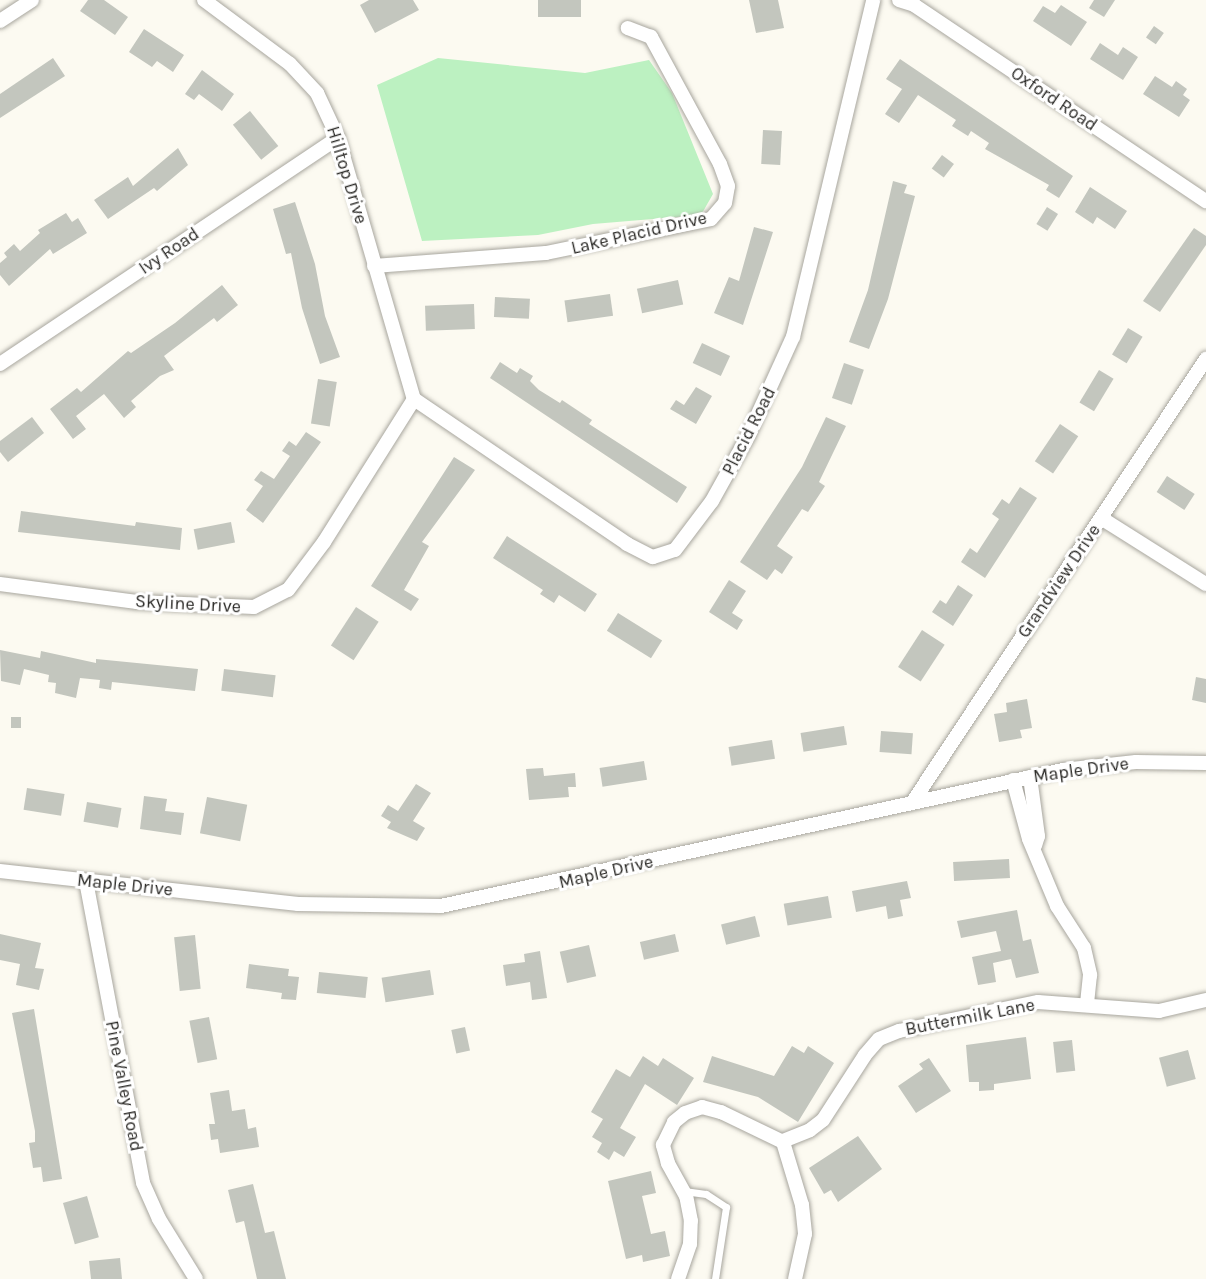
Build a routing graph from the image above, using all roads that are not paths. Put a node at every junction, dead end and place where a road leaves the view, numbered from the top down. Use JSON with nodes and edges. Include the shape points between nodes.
{"nodes":[{"id":1,"x":32,"y":0,"type":"edge"},
{"id":2,"x":204,"y":0,"type":"edge"},
{"id":3,"x":873,"y":0,"type":"edge"},
{"id":4,"x":899,"y":0,"type":"edge"},
{"id":5,"x":0,"y":21,"type":"edge"},
{"id":6,"x":628,"y":28,"type":"dead end"},
{"id":7,"x":338,"y":138,"type":"junction"},
{"id":8,"x":1206,"y":201,"type":"edge"},
{"id":9,"x":374,"y":266,"type":"junction"},
{"id":10,"x":1206,"y":359,"type":"edge"},
{"id":11,"x":0,"y":364,"type":"edge"},
{"id":12,"x":414,"y":399,"type":"junction"},
{"id":13,"x":1101,"y":518,"type":"junction"},
{"id":14,"x":0,"y":584,"type":"edge"},
{"id":15,"x":1206,"y":584,"type":"edge"},
{"id":16,"x":1206,"y":763,"type":"edge"},
{"id":17,"x":1030,"y":777,"type":"junction"},
{"id":18,"x":1013,"y":780,"type":"junction"},
{"id":19,"x":912,"y":803,"type":"junction"},
{"id":20,"x":1029,"y":816,"type":"junction"},
{"id":21,"x":0,"y":871,"type":"edge"},
{"id":22,"x":86,"y":881,"type":"junction"},
{"id":23,"x":1206,"y":1000,"type":"edge"},
{"id":24,"x":1088,"y":1003,"type":"junction"},
{"id":25,"x":783,"y":1141,"type":"junction"},
{"id":26,"x":684,"y":1191,"type":"junction"},
{"id":27,"x":196,"y":1279,"type":"edge"},
{"id":28,"x":678,"y":1279,"type":"edge"},
{"id":29,"x":715,"y":1279,"type":"edge"},
{"id":30,"x":795,"y":1279,"type":"edge"}],
"edges":[{"from":1,"to":5,"type":"street"},
{"from":2,"to":7,"type":"street","name":"Hilltop Drive","via":[[304,79],[317,93]]},
{"from":3,"to":12,"type":"street","name":"Placid Road","via":[[793,337],[727,473],[693,531],[675,550],[653,557],[627,543]]},
{"from":4,"to":8,"type":"street","name":"Oxford Road","via":[[914,4]]},
{"from":6,"to":9,"type":"street","name":"Lake Placid Drive","via":[[651,37],[720,164],[728,186],[725,203],[711,219],[546,253]]},
{"from":7,"to":9,"type":"street","name":"Hilltop Drive"},
{"from":7,"to":11,"type":"street","name":"Ivy Road"},
{"from":9,"to":12,"type":"street","name":"Hilltop Drive"},
{"from":10,"to":13,"type":"street","name":"Grandview Drive"},
{"from":12,"to":14,"type":"street","name":"Skyline Drive","via":[[324,542],[288,590],[254,607],[137,602]]},
{"from":13,"to":15,"type":"street"},
{"from":13,"to":19,"type":"street","name":"Grandview Drive"},
{"from":16,"to":17,"type":"street","name":"Maple Drive","via":[[1136,762]]},
{"from":17,"to":18,"type":"street","name":"Maple Drive"},
{"from":17,"to":20,"type":"street"},
{"from":18,"to":19,"type":"street","name":"Maple Drive"},
{"from":18,"to":20,"type":"street"},
{"from":19,"to":22,"type":"street","name":"Maple Drive","via":[[441,906],[298,904]]},
{"from":20,"to":24,"type":"street","via":[[1038,836],[1035,846],[1057,906],[1084,948],[1090,975]]},
{"from":21,"to":22,"type":"street","name":"Maple Drive"},
{"from":22,"to":27,"type":"street","name":"Pine Valley Road","via":[[143,1183],[159,1219]]},
{"from":23,"to":24,"type":"street","name":"Buttermilk Lane","via":[[1159,1011]]},
{"from":24,"to":25,"type":"street","name":"Buttermilk Lane","via":[[1017,1006],[899,1031],[879,1040],[864,1055],[823,1120]]},
{"from":25,"to":26,"type":"street","via":[[721,1112],[702,1107],[685,1113],[674,1122],[663,1144]]},
{"from":25,"to":30,"type":"street","via":[[802,1205],[805,1234]]},
{"from":26,"to":28,"type":"street","via":[[691,1221],[690,1244]]},
{"from":26,"to":29,"type":"lane","via":[[706,1194],[726,1207]]}]}
